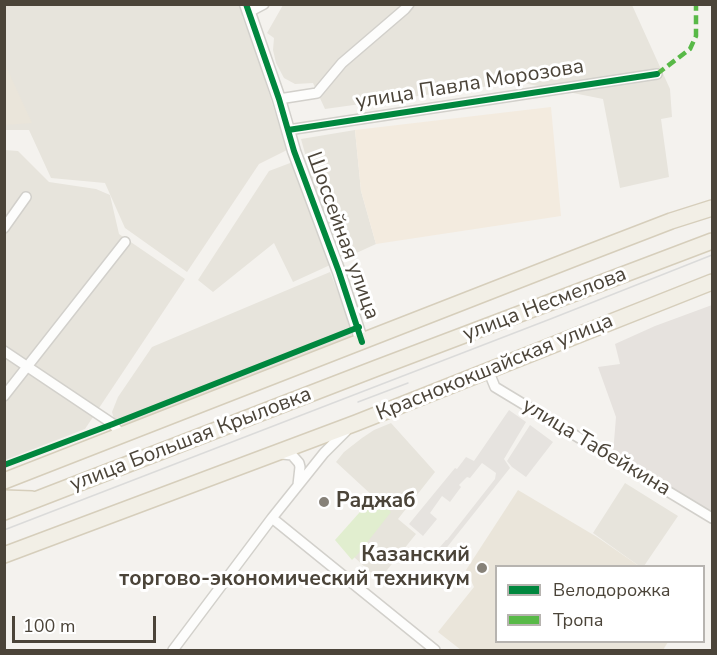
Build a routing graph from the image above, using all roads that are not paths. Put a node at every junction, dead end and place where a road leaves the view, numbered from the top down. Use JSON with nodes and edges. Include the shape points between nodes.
{"nodes":[{"id":1,"x":264,"y":4,"type":"edge"},
{"id":2,"x":409,"y":4,"type":"edge"},
{"id":3,"x":247,"y":8,"type":"edge"},
{"id":4,"x":657,"y":74,"type":"dead end"},
{"id":5,"x":279,"y":99,"type":"junction"},
{"id":6,"x":288,"y":130,"type":"junction"},
{"id":7,"x":26,"y":197,"type":"dead end"},
{"id":8,"x":712,"y":208,"type":"edge"},
{"id":9,"x":4,"y":228,"type":"edge"},
{"id":10,"x":712,"y":241,"type":"edge"},
{"id":11,"x":125,"y":242,"type":"dead end"},
{"id":12,"x":712,"y":282,"type":"edge"},
{"id":13,"x":362,"y":342,"type":"junction"},
{"id":14,"x":4,"y":351,"type":"edge"},
{"id":15,"x":28,"y":367,"type":"junction"},
{"id":16,"x":377,"y":368,"type":"joint"},
{"id":17,"x":488,"y":370,"type":"junction"},
{"id":18,"x":4,"y":396,"type":"edge"},
{"id":19,"x":356,"y":423,"type":"junction"},
{"id":20,"x":121,"y":435,"type":"junction"},
{"id":21,"x":257,"y":461,"type":"junction"},
{"id":22,"x":4,"y":481,"type":"edge"},
{"id":23,"x":298,"y":485,"type":"junction"},
{"id":24,"x":4,"y":498,"type":"edge"},
{"id":25,"x":38,"y":499,"type":"junction"},
{"id":26,"x":4,"y":512,"type":"edge"},
{"id":27,"x":272,"y":518,"type":"junction"},
{"id":28,"x":712,"y":518,"type":"edge"},
{"id":29,"x":4,"y":555,"type":"edge"},
{"id":30,"x":173,"y":651,"type":"edge"},
{"id":31,"x":435,"y":651,"type":"edge"}],
"edges":[{"from":1,"to":3,"type":"street"},
{"from":2,"to":5,"type":"street","via":[[342,63],[317,93]]},
{"from":3,"to":5,"type":"street","name":"Шоссейная улица"},
{"from":4,"to":6,"type":"street","name":"улица Павла Морозова"},
{"from":5,"to":6,"type":"street","name":"Шоссейная улица"},
{"from":6,"to":13,"type":"street","name":"Шоссейная улица"},
{"from":7,"to":9,"type":"street"},
{"from":8,"to":13,"type":"main road"},
{"from":10,"to":16,"type":"main road","name":"улица Несмелова"},
{"from":11,"to":15,"type":"street"},
{"from":12,"to":17,"type":"main road","name":"Краснококшайская улица"},
{"from":13,"to":20,"type":"main road"},
{"from":14,"to":15,"type":"street"},
{"from":15,"to":18,"type":"street"},
{"from":15,"to":20,"type":"street","via":[[113,424]]},
{"from":16,"to":25,"type":"main road","name":"улица Большая Крыловка"},
{"from":17,"to":19,"type":"main road","name":"Краснококшайская улица"},
{"from":17,"to":28,"type":"street","name":"улица Табейкина","via":[[495,387]]},
{"from":19,"to":21,"type":"main road","name":"улица Большая Крыловка"},
{"from":19,"to":23,"type":"street","name":"Краснококшайская улица","via":[[335,441]]},
{"from":20,"to":22,"type":"main road"},
{"from":21,"to":23,"type":"street","via":[[283,453],[292,455],[300,467]]},
{"from":21,"to":29,"type":"main road","name":"улица Большая Крыловка"},
{"from":23,"to":27,"type":"street","name":"Краснококшайская улица"},
{"from":24,"to":25,"type":"main road"},
{"from":25,"to":26,"type":"main road","name":"улица Большая Крыловка"},
{"from":27,"to":30,"type":"street","name":"Краснококшайская улица"},
{"from":27,"to":31,"type":"street"}]}
